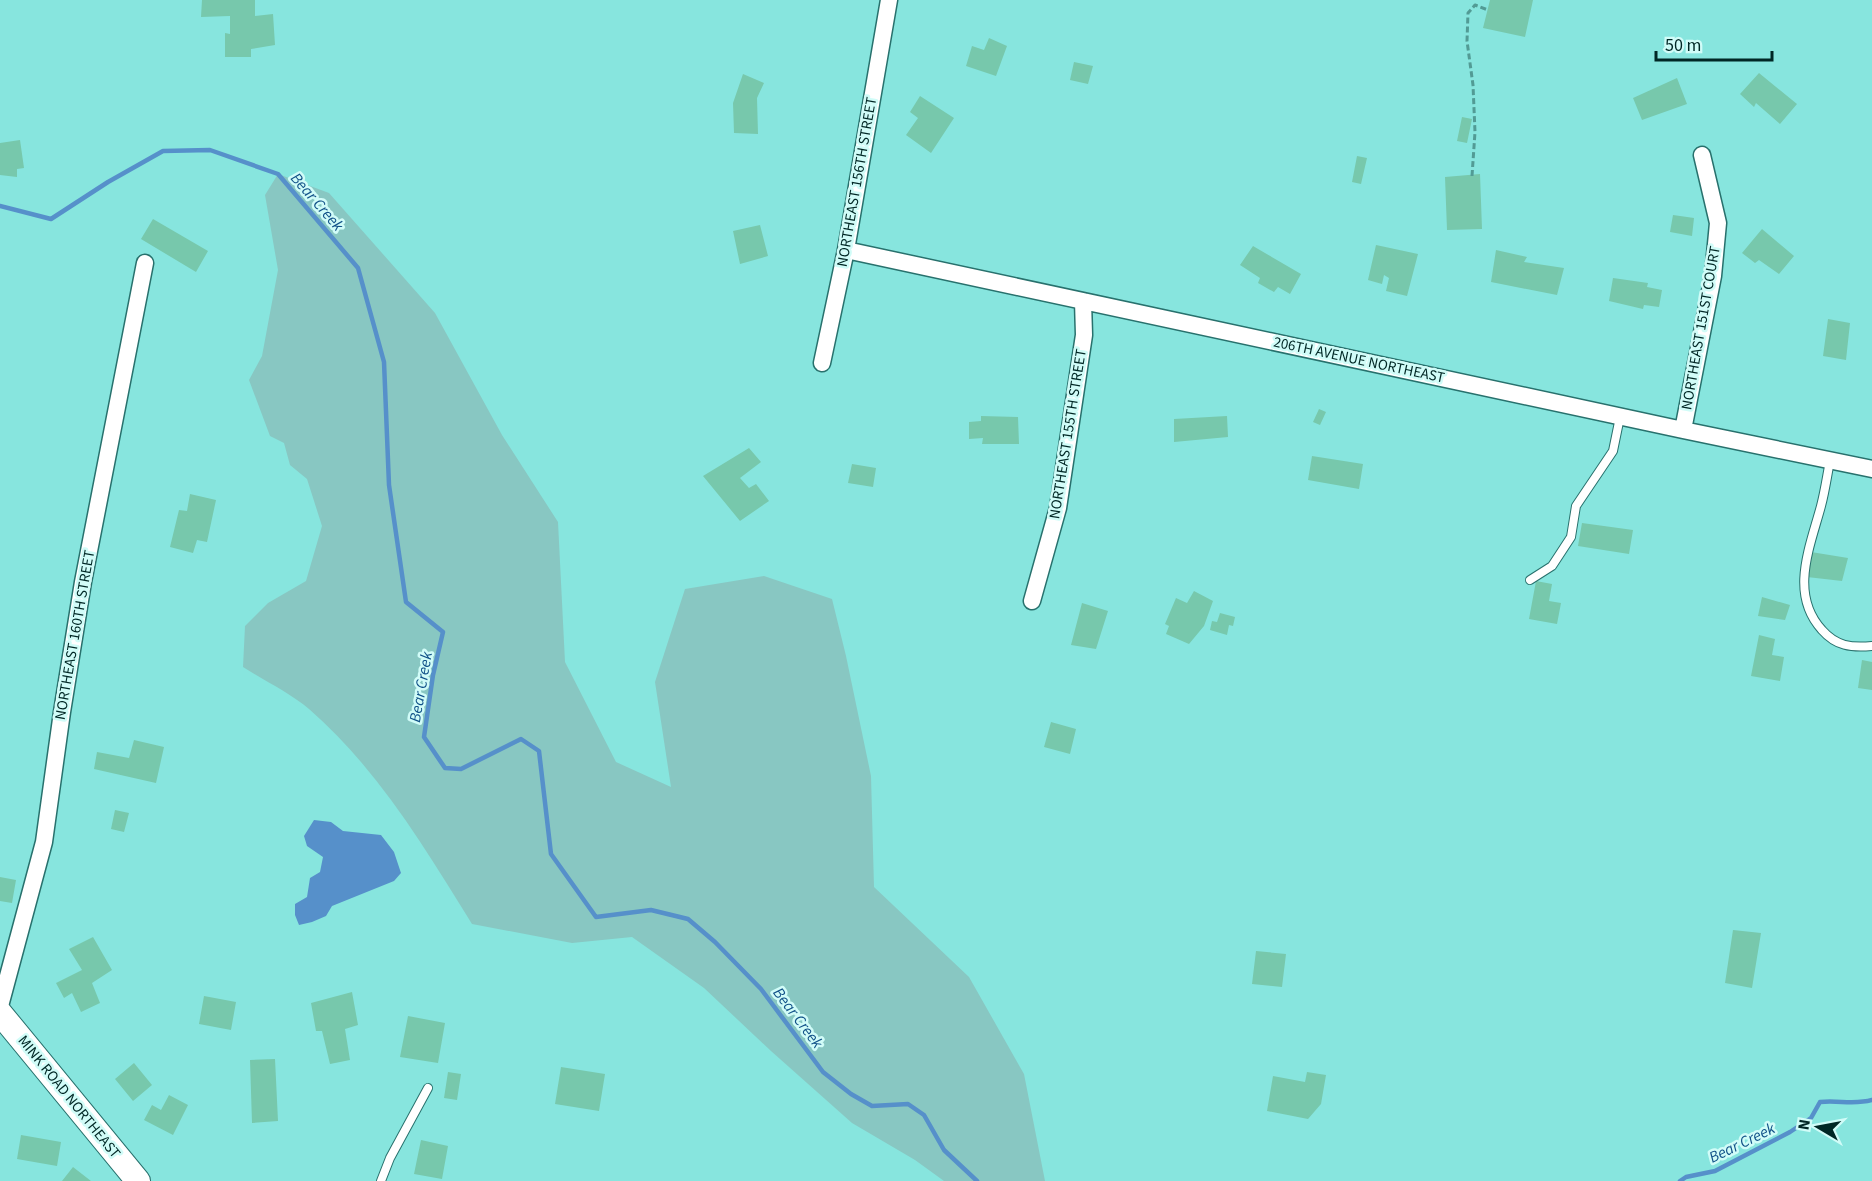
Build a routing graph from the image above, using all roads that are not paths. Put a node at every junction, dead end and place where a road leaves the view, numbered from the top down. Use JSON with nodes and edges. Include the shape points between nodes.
{"nodes":[{"id":1,"x":889,"y":0,"type":"edge"},
{"id":2,"x":1702,"y":155,"type":"dead end"},
{"id":3,"x":846,"y":250,"type":"junction"},
{"id":4,"x":145,"y":263,"type":"dead end"},
{"id":5,"x":1083,"y":301,"type":"junction"},
{"id":6,"x":822,"y":363,"type":"dead end"},
{"id":7,"x":1620,"y":417,"type":"junction"},
{"id":8,"x":1683,"y":430,"type":"junction"},
{"id":9,"x":1830,"y":460,"type":"junction"},
{"id":10,"x":1872,"y":469,"type":"edge"},
{"id":11,"x":1530,"y":580,"type":"dead end"},
{"id":12,"x":1032,"y":601,"type":"dead end"},
{"id":13,"x":1872,"y":646,"type":"edge"},
{"id":14,"x":0,"y":1006,"type":"edge"},
{"id":15,"x":0,"y":1013,"type":"edge"},
{"id":16,"x":428,"y":1088,"type":"dead end"},
{"id":17,"x":138,"y":1181,"type":"edge"},
{"id":18,"x":381,"y":1181,"type":"edge"}],
"edges":[{"from":1,"to":3,"type":"street","name":"NORTHEAST 156TH STREET"},
{"from":2,"to":8,"type":"street","name":"NORTHEAST 151ST COURT","via":[[1718,223],[1713,276]]},
{"from":3,"to":5,"type":"street","name":"206TH AVENUE NORTHEAST"},
{"from":3,"to":6,"type":"street","name":"NORTHEAST 156TH STREET"},
{"from":4,"to":14,"type":"street","name":"NORTHEAST 160TH STREET","via":[[83,582],[44,842]]},
{"from":5,"to":7,"type":"street","name":"206TH AVENUE NORTHEAST"},
{"from":5,"to":12,"type":"street","name":"NORTHEAST 155TH STREET","via":[[1084,335],[1058,508]]},
{"from":7,"to":8,"type":"street","name":"206TH AVENUE NORTHEAST"},
{"from":7,"to":11,"type":"lane","via":[[1613,451],[1576,506],[1571,537],[1552,566]]},
{"from":8,"to":9,"type":"street","name":"206TH AVENUE NORTHEAST"},
{"from":9,"to":10,"type":"street","name":"206TH AVENUE NORTHEAST"},
{"from":9,"to":13,"type":"lane","via":[[1805,567],[1805,603],[1816,623],[1833,640],[1853,648]]},
{"from":15,"to":17,"type":"street","name":"MINK ROAD NORTHEAST"},
{"from":16,"to":18,"type":"lane"}]}
